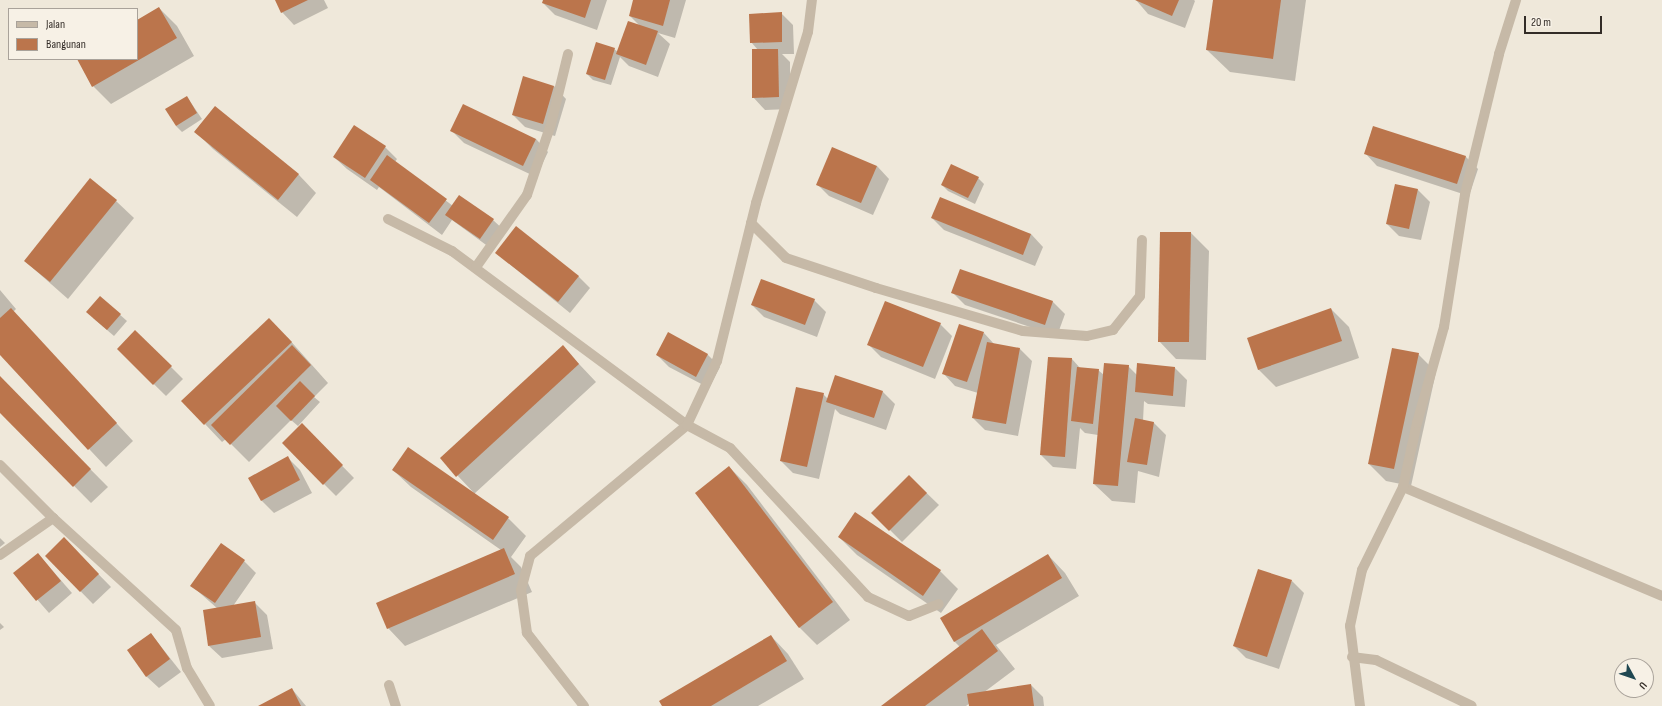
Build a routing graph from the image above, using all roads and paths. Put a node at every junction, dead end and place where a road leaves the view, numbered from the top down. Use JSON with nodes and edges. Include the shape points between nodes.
{"nodes":[{"id":1,"x":812,"y":0,"type":"edge"},
{"id":2,"x":1516,"y":0,"type":"edge"},
{"id":3,"x":568,"y":54,"type":"dead end"},
{"id":4,"x":388,"y":219,"type":"dead end"},
{"id":5,"x":751,"y":223,"type":"junction"},
{"id":6,"x":1142,"y":240,"type":"dead end"},
{"id":7,"x":476,"y":267,"type":"junction"},
{"id":8,"x":688,"y":425,"type":"junction"},
{"id":9,"x":0,"y":465,"type":"edge"},
{"id":10,"x":1403,"y":487,"type":"junction"},
{"id":11,"x":53,"y":518,"type":"junction"},
{"id":12,"x":0,"y":555,"type":"edge"},
{"id":13,"x":1662,"y":596,"type":"edge"},
{"id":14,"x":939,"y":604,"type":"dead end"},
{"id":15,"x":1352,"y":657,"type":"junction"},
{"id":16,"x":389,"y":685,"type":"dead end"},
{"id":17,"x":210,"y":706,"type":"edge"},
{"id":18,"x":396,"y":706,"type":"edge"},
{"id":19,"x":583,"y":706,"type":"edge"},
{"id":20,"x":1360,"y":706,"type":"edge"},
{"id":21,"x":1472,"y":706,"type":"edge"}],
"edges":[{"from":1,"to":5,"type":"street","via":[[808,32]]},
{"from":2,"to":10,"type":"street","via":[[1499,54],[1465,194],[1444,327],[1417,423]]},
{"from":3,"to":7,"type":"street","via":[[551,124],[527,195]]},
{"from":4,"to":7,"type":"street","via":[[452,251]]},
{"from":5,"to":6,"type":"street","via":[[786,258],[1023,331],[1087,336],[1113,330],[1140,296]]},
{"from":5,"to":8,"type":"street","via":[[717,361]]},
{"from":7,"to":8,"type":"street"},
{"from":8,"to":14,"type":"street","via":[[730,448],[868,597],[909,616]]},
{"from":8,"to":19,"type":"street","via":[[530,556],[521,590],[527,632]]},
{"from":9,"to":11,"type":"street"},
{"from":10,"to":13,"type":"street"},
{"from":10,"to":15,"type":"street","via":[[1362,570],[1350,626]]},
{"from":11,"to":12,"type":"street"},
{"from":11,"to":17,"type":"street","via":[[176,630],[187,668]]},
{"from":15,"to":20,"type":"street"},
{"from":15,"to":21,"type":"street","via":[[1376,660]]},
{"from":16,"to":18,"type":"street"}]}
